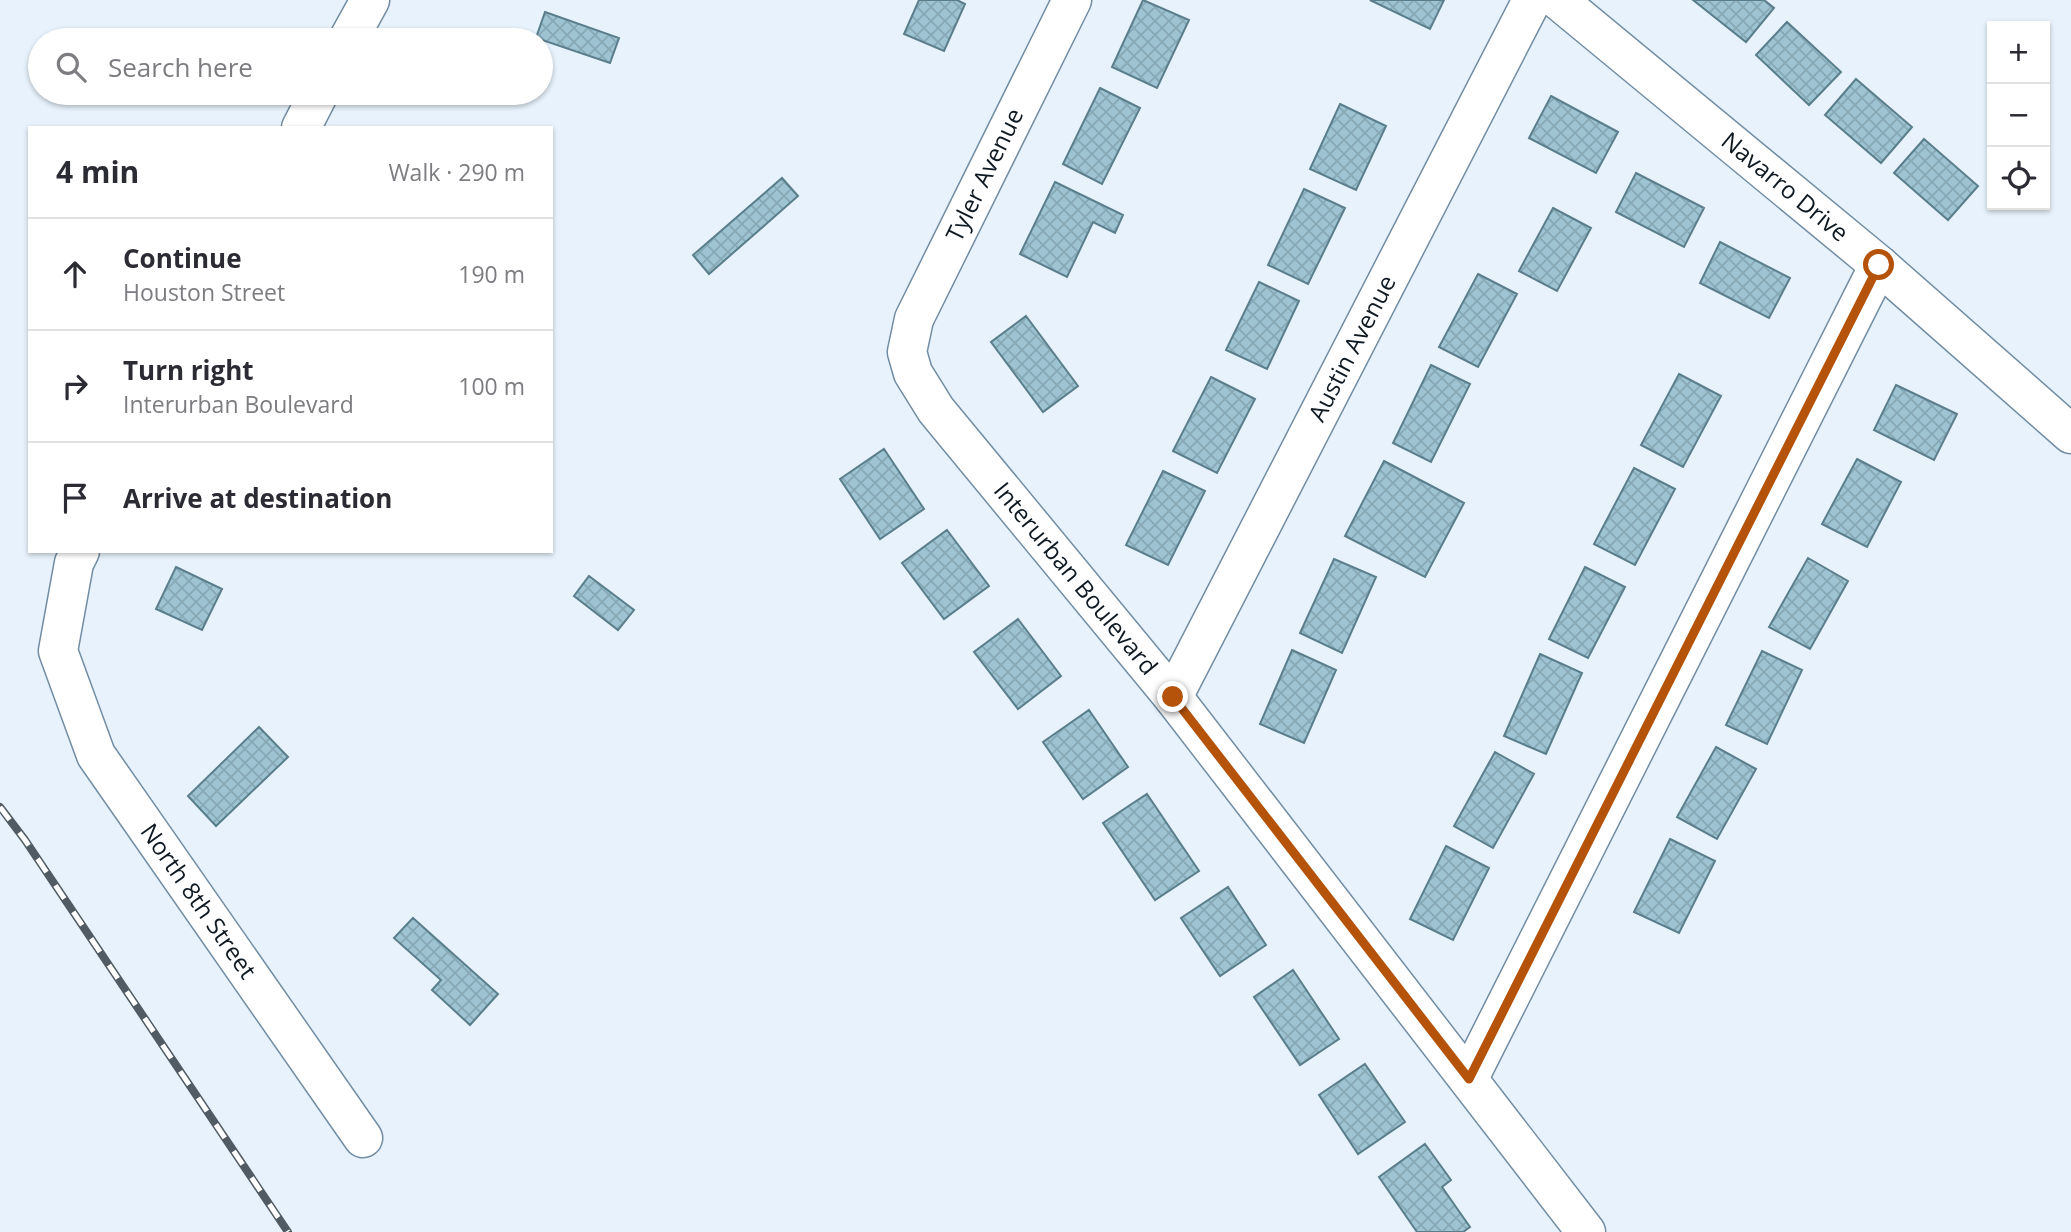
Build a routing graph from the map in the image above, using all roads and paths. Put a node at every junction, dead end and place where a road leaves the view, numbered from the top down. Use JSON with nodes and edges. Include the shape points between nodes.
{"nodes":[{"id":1,"x":370,"y":0,"type":"edge"},
{"id":2,"x":1072,"y":0,"type":"edge"},
{"id":3,"x":1532,"y":0,"type":"edge"},
{"id":4,"x":1558,"y":0,"type":"edge"},
{"id":5,"x":355,"y":28,"type":"edge"},
{"id":6,"x":313,"y":105,"type":"edge"},
{"id":7,"x":301,"y":126,"type":"edge"},
{"id":8,"x":1879,"y":265,"type":"junction"},
{"id":9,"x":907,"y":352,"type":"joint"},
{"id":10,"x":2071,"y":434,"type":"edge"},
{"id":11,"x":79,"y":553,"type":"edge"},
{"id":12,"x":1173,"y":697,"type":"junction"},
{"id":13,"x":1469,"y":1079,"type":"junction"},
{"id":14,"x":363,"y":1139,"type":"dead end"},
{"id":15,"x":1586,"y":1232,"type":"edge"}],
"edges":[{"from":1,"to":5,"type":"street"},
{"from":2,"to":9,"type":"street","name":"Tyler Avenue","via":[[914,320]]},
{"from":3,"to":12,"type":"street","name":"Austin Avenue"},
{"from":4,"to":8,"type":"street","name":"Navarro Drive"},
{"from":6,"to":7,"type":"street"},
{"from":8,"to":10,"type":"street","name":"Navarro Drive"},
{"from":8,"to":13,"type":"street"},
{"from":9,"to":12,"type":"street","name":"Interurban Boulevard","via":[[913,373],[936,410]]},
{"from":11,"to":14,"type":"street","name":"North 8th Street","via":[[58,651],[96,755]]},
{"from":12,"to":13,"type":"street","name":"Interurban Boulevard"},
{"from":13,"to":15,"type":"street","name":"Interurban Boulevard"}]}
